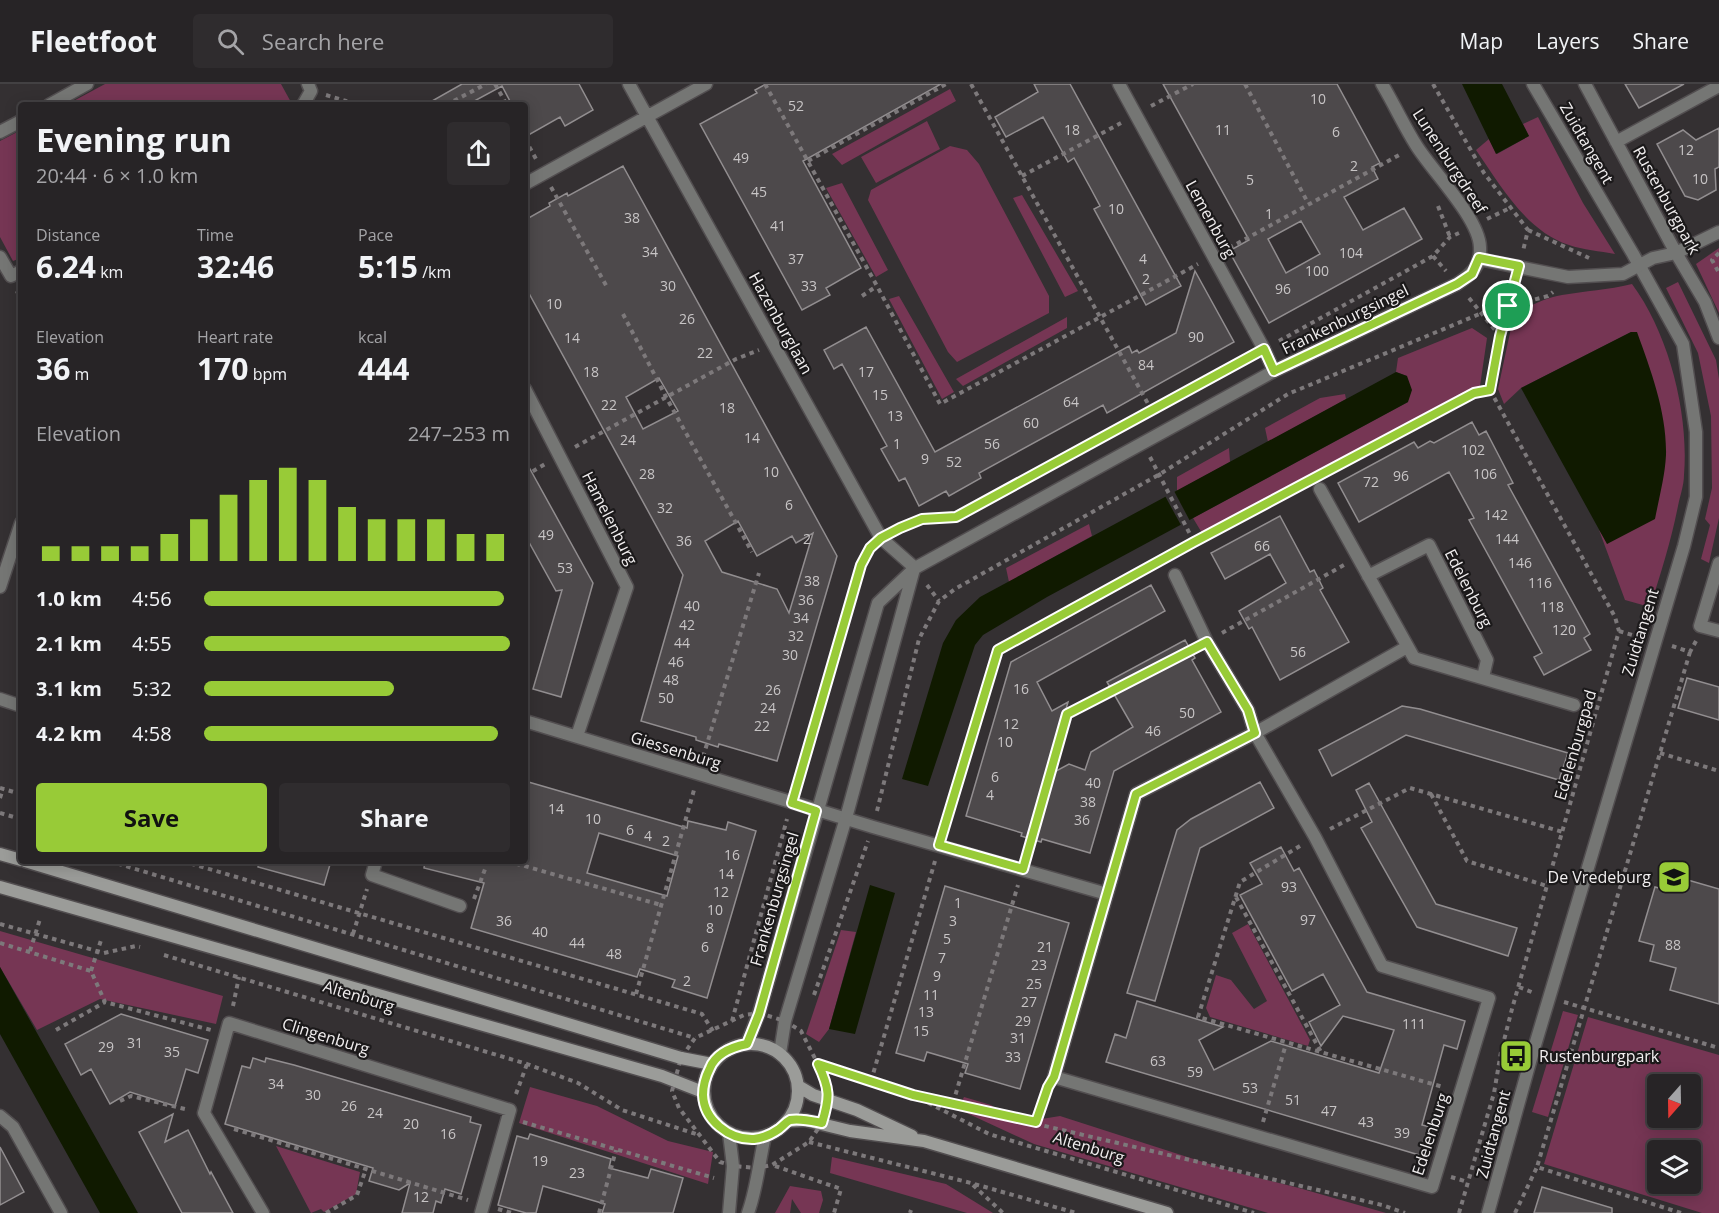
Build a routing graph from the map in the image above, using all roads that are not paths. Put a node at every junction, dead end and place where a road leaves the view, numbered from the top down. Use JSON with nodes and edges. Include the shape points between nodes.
{"nodes":[{"id":1,"x":87,"y":84,"type":"edge"},
{"id":2,"x":629,"y":84,"type":"edge"},
{"id":3,"x":706,"y":84,"type":"edge"},
{"id":4,"x":1119,"y":84,"type":"edge"},
{"id":5,"x":1382,"y":84,"type":"edge"},
{"id":6,"x":1533,"y":84,"type":"edge"},
{"id":7,"x":1585,"y":84,"type":"edge"},
{"id":8,"x":1719,"y":86,"type":"edge"},
{"id":9,"x":54,"y":102,"type":"edge"},
{"id":10,"x":648,"y":117,"type":"junction"},
{"id":11,"x":18,"y":123,"type":"edge"},
{"id":12,"x":0,"y":132,"type":"edge"},
{"id":13,"x":1616,"y":142,"type":"junction"},
{"id":14,"x":528,"y":182,"type":"edge"},
{"id":15,"x":1719,"y":232,"type":"edge"},
{"id":16,"x":1676,"y":253,"type":"junction"},
{"id":17,"x":0,"y":257,"type":"edge"},
{"id":18,"x":1479,"y":258,"type":"junction"},
{"id":19,"x":1640,"y":266,"type":"junction"},
{"id":20,"x":16,"y":273,"type":"edge"},
{"id":21,"x":1719,"y":338,"type":"edge"},
{"id":22,"x":1274,"y":371,"type":"junction"},
{"id":23,"x":528,"y":395,"type":"edge"},
{"id":24,"x":1316,"y":484,"type":"road end"},
{"id":25,"x":18,"y":532,"type":"edge"},
{"id":26,"x":1719,"y":563,"type":"edge"},
{"id":27,"x":915,"y":568,"type":"junction"},
{"id":28,"x":1175,"y":575,"type":"dead end"},
{"id":29,"x":1368,"y":576,"type":"junction"},
{"id":30,"x":0,"y":587,"type":"edge"},
{"id":31,"x":1719,"y":631,"type":"edge"},
{"id":32,"x":1407,"y":647,"type":"junction"},
{"id":33,"x":1483,"y":677,"type":"junction"},
{"id":34,"x":0,"y":699,"type":"edge"},
{"id":35,"x":18,"y":705,"type":"edge"},
{"id":36,"x":1574,"y":705,"type":"dead end"},
{"id":37,"x":528,"y":722,"type":"edge"},
{"id":38,"x":1255,"y":733,"type":"junction"},
{"id":39,"x":577,"y":736,"type":"junction"},
{"id":40,"x":816,"y":811,"type":"junction"},
{"id":41,"x":846,"y":818,"type":"junction"},
{"id":42,"x":0,"y":854,"type":"edge"},
{"id":43,"x":18,"y":859,"type":"edge"},
{"id":44,"x":36,"y":864,"type":"edge"},
{"id":45,"x":375,"y":864,"type":"edge"},
{"id":46,"x":0,"y":886,"type":"edge"},
{"id":47,"x":1107,"y":894,"type":"junction"},
{"id":48,"x":460,"y":906,"type":"road end"},
{"id":49,"x":747,"y":1044,"type":"junction"},
{"id":50,"x":780,"y":1053,"type":"junction"},
{"id":51,"x":712,"y":1064,"type":"junction"},
{"id":52,"x":798,"y":1086,"type":"junction"},
{"id":53,"x":703,"y":1092,"type":"junction"},
{"id":54,"x":0,"y":1116,"type":"edge"},
{"id":55,"x":788,"y":1120,"type":"junction"},
{"id":56,"x":729,"y":1133,"type":"junction"},
{"id":57,"x":765,"y":1136,"type":"junction"},
{"id":58,"x":924,"y":1142,"type":"junction"},
{"id":59,"x":482,"y":1209,"type":"edge"},
{"id":60,"x":61,"y":1213,"type":"edge"},
{"id":61,"x":263,"y":1213,"type":"edge"},
{"id":62,"x":729,"y":1213,"type":"edge"},
{"id":63,"x":748,"y":1213,"type":"edge"},
{"id":64,"x":1167,"y":1213,"type":"edge"},
{"id":65,"x":1488,"y":1213,"type":"edge"}],
"edges":[{"from":1,"to":9,"type":"street"},
{"from":2,"to":10,"type":"street","name":"Hazenburglaan"},
{"from":3,"to":10,"type":"street"},
{"from":4,"to":22,"type":"street","name":"Lemenburg"},
{"from":5,"to":18,"type":"street","name":"Lunenburgdreef","via":[[1417,146],[1478,236]]},
{"from":6,"to":19,"type":"street","name":"Zuidtangent"},
{"from":7,"to":13,"type":"street","name":"Rustenburgpark"},
{"from":8,"to":13,"type":"street"},
{"from":10,"to":14,"type":"street"},
{"from":10,"to":27,"type":"street","name":"Hazenburglaan","via":[[881,538]]},
{"from":11,"to":12,"type":"street"},
{"from":13,"to":16,"type":"street","name":"Rustenburgpark"},
{"from":15,"to":16,"type":"street"},
{"from":16,"to":19,"type":"street","via":[[1653,258]]},
{"from":16,"to":21,"type":"street","name":"Rustenburgpark","via":[[1705,302]]},
{"from":17,"to":20,"type":"street"},
{"from":18,"to":19,"type":"street","via":[[1568,277],[1623,274]]},
{"from":18,"to":22,"type":"street","name":"Frankenburgsingel","via":[[1472,274],[1457,284]]},
{"from":19,"to":65,"type":"street","name":"Zuidtangent","via":[[1683,344],[1696,432],[1696,496]]},
{"from":22,"to":27,"type":"street","name":"Frankenburgsingel"},
{"from":23,"to":39,"type":"street","name":"Hamelenburg","via":[[627,587]]},
{"from":24,"to":29,"type":"street"},
{"from":25,"to":30,"type":"street"},
{"from":26,"to":31,"type":"street","via":[[1700,626]]},
{"from":27,"to":40,"type":"street","name":"Frankenburgsingel","via":[[878,603]]},
{"from":27,"to":41,"type":"street"},
{"from":28,"to":38,"type":"street","name":"Edelenburg","via":[[1207,642],[1248,710]]},
{"from":29,"to":32,"type":"street"},
{"from":29,"to":33,"type":"street","name":"Edelenburg","via":[[1429,545],[1487,660]]},
{"from":32,"to":33,"type":"street","via":[[1414,658]]},
{"from":32,"to":38,"type":"street"},
{"from":33,"to":36,"type":"street"},
{"from":34,"to":35,"type":"street"},
{"from":37,"to":39,"type":"street","name":"Giessenburg"},
{"from":38,"to":47,"type":"street","via":[[1136,794]]},
{"from":38,"to":47,"type":"street","name":"Edelenburg","via":[[1382,966],[1489,998],[1432,1188],[1054,1077]]},
{"from":39,"to":40,"type":"street","name":"Giessenburg"},
{"from":40,"to":41,"type":"street","name":"Giessenburg"},
{"from":40,"to":49,"type":"street","name":"Frankenburgsingel"},
{"from":41,"to":47,"type":"street"},
{"from":41,"to":50,"type":"street","via":[[784,1021]]},
{"from":42,"to":43,"type":"main road","name":"Altenburg"},
{"from":44,"to":51,"type":"main road","name":"Altenburg","via":[[681,1058]]},
{"from":45,"to":48,"type":"street","via":[[372,875]]},
{"from":46,"to":53,"type":"main road","name":"Altenburg","via":[[675,1080]]},
{"from":49,"to":50,"type":"main road","via":[[761,1044]]},
{"from":49,"to":51,"type":"main road","via":[[722,1053]]},
{"from":50,"to":52,"type":"main road","via":[[792,1067]]},
{"from":51,"to":53,"type":"main road"},
{"from":52,"to":55,"type":"main road","via":[[797,1103]]},
{"from":52,"to":58,"type":"main road"},
{"from":53,"to":56,"type":"main road","via":[[711,1117]]},
{"from":54,"to":60,"type":"street","via":[[13,1127]]},
{"from":55,"to":57,"type":"main road"},
{"from":55,"to":58,"type":"main road"},
{"from":56,"to":57,"type":"main road","via":[[746,1138]]},
{"from":56,"to":62,"type":"street","via":[[733,1167]]},
{"from":57,"to":63,"type":"street"},
{"from":58,"to":64,"type":"main road"},
{"from":59,"to":61,"type":"street","name":"Clingenburg","via":[[509,1114],[228,1028],[204,1113]]}]}
